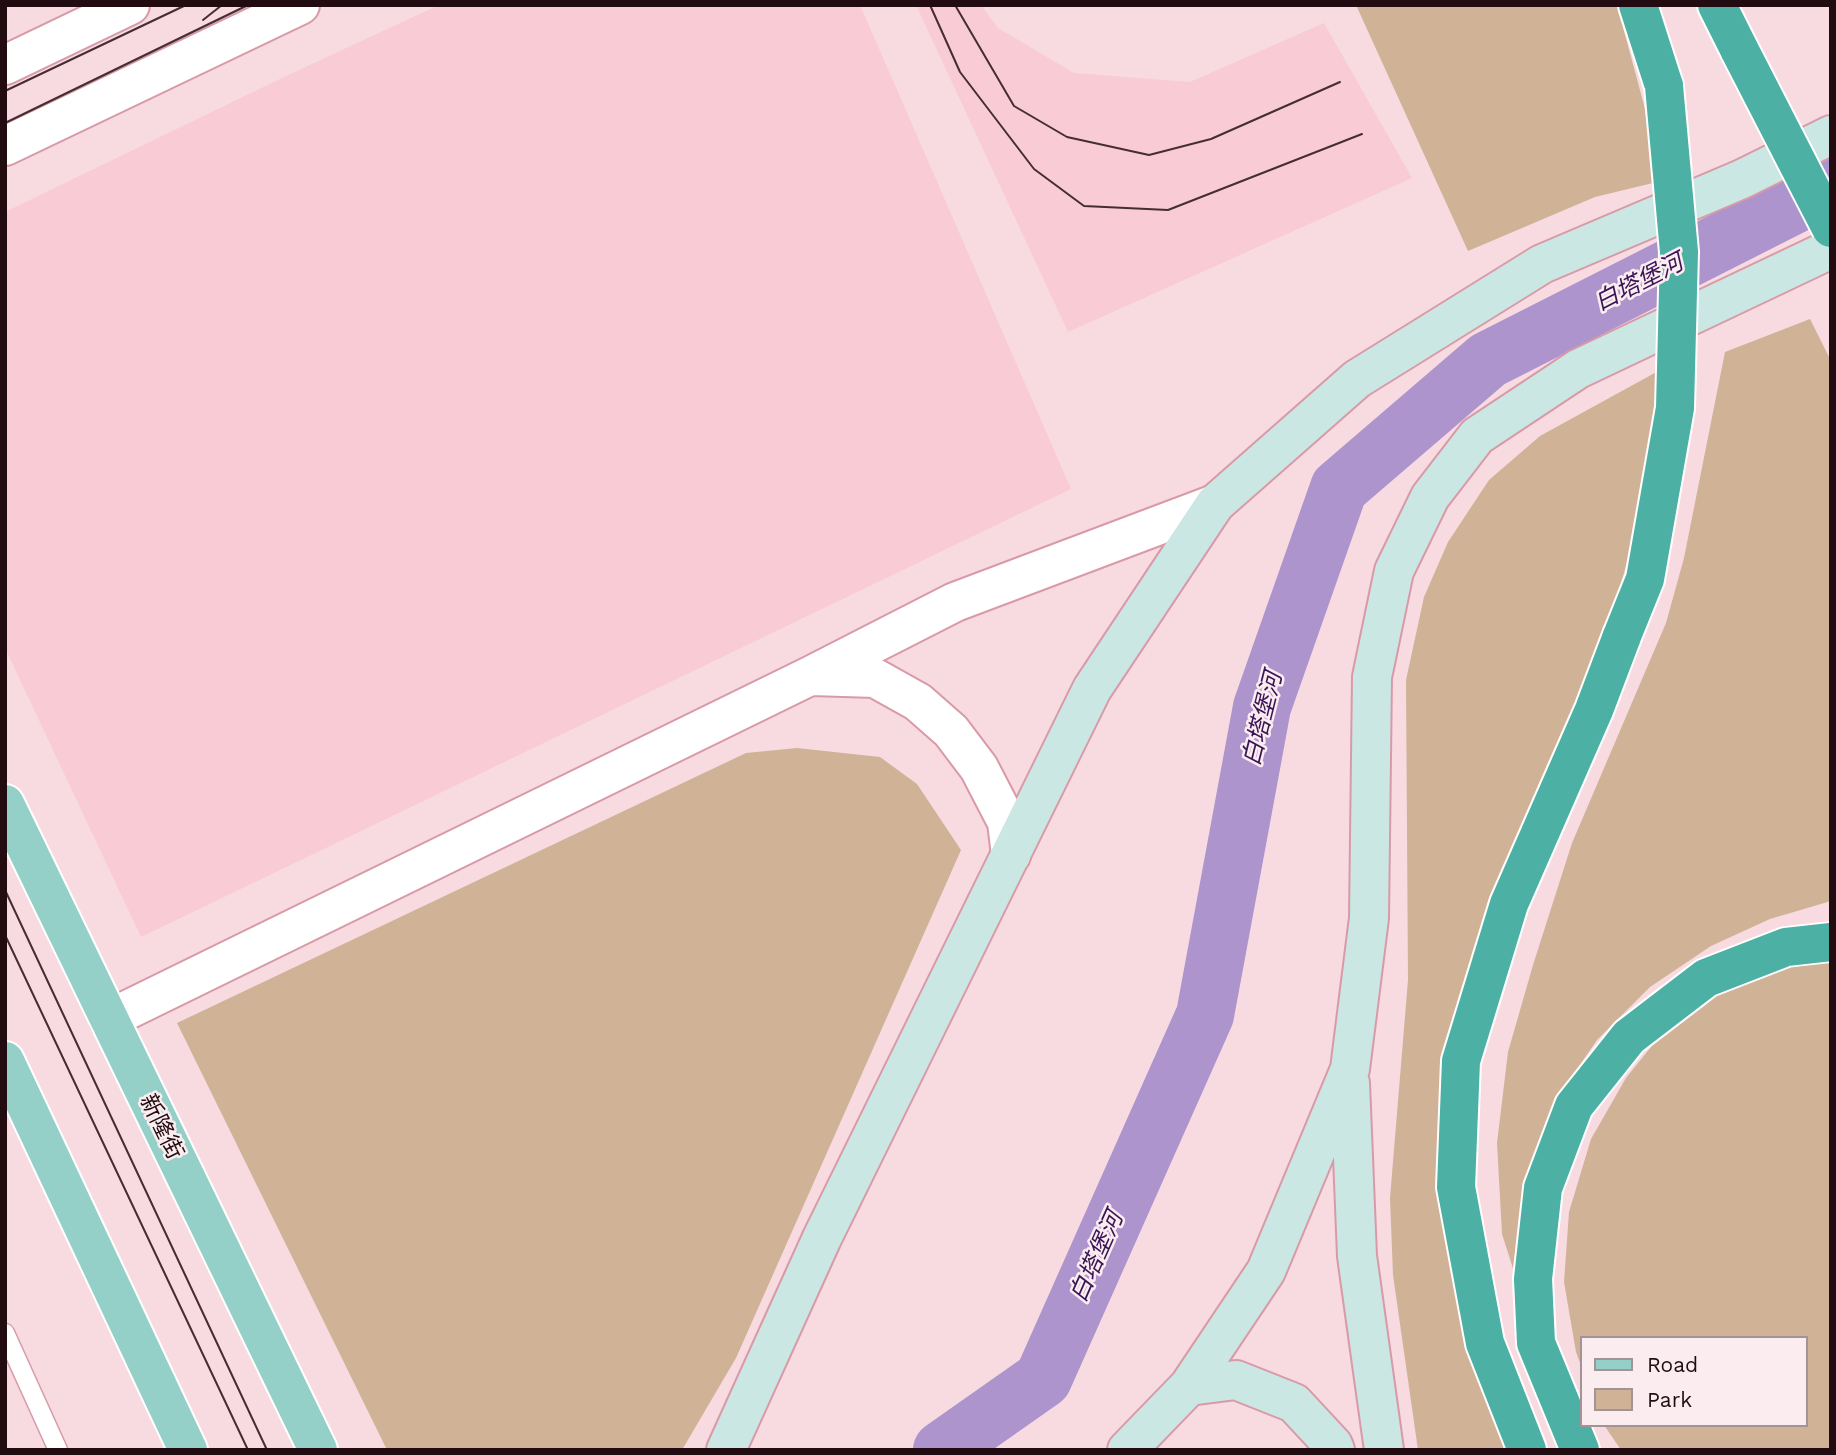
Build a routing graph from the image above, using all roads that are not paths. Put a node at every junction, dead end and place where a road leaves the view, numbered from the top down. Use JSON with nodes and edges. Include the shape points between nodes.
{"nodes":[{"id":1,"x":131,"y":5,"type":"edge"},
{"id":2,"x":300,"y":5,"type":"edge"},
{"id":3,"x":1639,"y":5,"type":"edge"},
{"id":4,"x":1717,"y":5,"type":"edge"},
{"id":5,"x":5,"y":65,"type":"edge"},
{"id":6,"x":1831,"y":135,"type":"edge"},
{"id":7,"x":5,"y":146,"type":"edge"},
{"id":8,"x":1831,"y":228,"type":"edge"},
{"id":9,"x":1831,"y":249,"type":"edge"},
{"id":10,"x":1215,"y":504,"type":"junction"},
{"id":11,"x":810,"y":676,"type":"junction"},
{"id":12,"x":5,"y":804,"type":"edge"},
{"id":13,"x":1011,"y":855,"type":"junction"},
{"id":14,"x":1831,"y":942,"type":"edge"},
{"id":15,"x":109,"y":1019,"type":"junction"},
{"id":16,"x":6,"y":1066,"type":"edge"},
{"id":17,"x":1350,"y":1069,"type":"junction"},
{"id":18,"x":5,"y":1332,"type":"edge"},
{"id":19,"x":1189,"y":1385,"type":"junction"},
{"id":20,"x":58,"y":1450,"type":"edge"},
{"id":21,"x":188,"y":1450,"type":"edge"},
{"id":22,"x":318,"y":1450,"type":"edge"},
{"id":23,"x":726,"y":1450,"type":"edge"},
{"id":24,"x":1127,"y":1450,"type":"edge"},
{"id":25,"x":1335,"y":1450,"type":"edge"},
{"id":26,"x":1384,"y":1450,"type":"edge"},
{"id":27,"x":1527,"y":1450,"type":"edge"},
{"id":28,"x":1580,"y":1450,"type":"edge"}],
"edges":[{"from":1,"to":5,"type":"street"},
{"from":2,"to":7,"type":"street"},
{"from":3,"to":27,"type":"highway","bridge":true,"via":[[1664,86],[1679,252],[1675,408],[1645,579],[1594,710],[1509,904],[1461,1061],[1456,1187],[1485,1342]]},
{"from":4,"to":8,"type":"highway","bridge":true},
{"from":6,"to":10,"type":"main road","via":[[1742,179],[1542,264],[1357,379]]},
{"from":9,"to":17,"type":"main road","via":[[1578,369],[1477,436],[1430,497],[1394,571],[1372,677],[1369,918]]},
{"from":10,"to":11,"type":"street","via":[[955,602]]},
{"from":10,"to":13,"type":"main road","via":[[1092,689]]},
{"from":11,"to":13,"type":"street","via":[[875,678],[918,702],[943,724],[979,768],[996,800],[1007,822]]},
{"from":11,"to":15,"type":"street"},
{"from":12,"to":15,"type":"main road","name":"新隆街"},
{"from":13,"to":23,"type":"main road","via":[[822,1238]]},
{"from":14,"to":28,"type":"highway","via":[[1786,947],[1706,978],[1629,1037],[1574,1106],[1543,1188],[1533,1279],[1536,1343]]},
{"from":15,"to":22,"type":"main road","name":"新隆街"},
{"from":16,"to":21,"type":"main road"},
{"from":17,"to":19,"type":"main road","via":[[1266,1271]]},
{"from":17,"to":26,"type":"main road","via":[[1357,1256]]},
{"from":18,"to":20,"type":"lane"},
{"from":19,"to":24,"type":"main road"},
{"from":19,"to":25,"type":"main road","via":[[1236,1380],[1294,1402]]}]}
